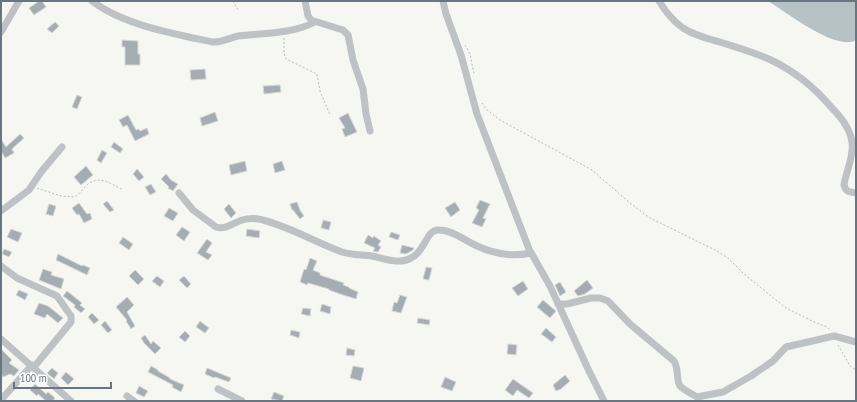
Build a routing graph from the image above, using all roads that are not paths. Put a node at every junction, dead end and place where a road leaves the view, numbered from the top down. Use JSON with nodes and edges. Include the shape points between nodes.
{"nodes":[{"id":1,"x":19,"y":1,"type":"edge"},
{"id":2,"x":92,"y":1,"type":"edge"},
{"id":3,"x":305,"y":1,"type":"edge"},
{"id":4,"x":443,"y":1,"type":"edge"},
{"id":5,"x":659,"y":1,"type":"edge"},
{"id":6,"x":315,"y":22,"type":"junction"},
{"id":7,"x":1,"y":32,"type":"edge"},
{"id":8,"x":370,"y":131,"type":"dead end"},
{"id":9,"x":62,"y":147,"type":"dead end"},
{"id":10,"x":179,"y":193,"type":"dead end"},
{"id":11,"x":856,"y":193,"type":"edge"},
{"id":12,"x":1,"y":211,"type":"edge"},
{"id":13,"x":531,"y":253,"type":"junction"},
{"id":14,"x":1,"y":266,"type":"edge"},
{"id":15,"x":558,"y":304,"type":"junction"},
{"id":16,"x":1,"y":339,"type":"edge"},
{"id":17,"x":856,"y":342,"type":"edge"},
{"id":18,"x":33,"y":366,"type":"junction"},
{"id":19,"x":218,"y":389,"type":"dead end"},
{"id":20,"x":127,"y":396,"type":"dead end"},
{"id":21,"x":1,"y":400,"type":"edge"},
{"id":22,"x":71,"y":401,"type":"edge"},
{"id":23,"x":134,"y":401,"type":"edge"},
{"id":24,"x":242,"y":401,"type":"edge"},
{"id":25,"x":604,"y":401,"type":"edge"}],
"edges":[{"from":1,"to":7,"type":"street"},
{"from":2,"to":6,"type":"street","via":[[136,24],[213,42],[237,36],[284,31]]},
{"from":3,"to":6,"type":"street","via":[[308,16]]},
{"from":4,"to":13,"type":"street","via":[[477,114]]},
{"from":5,"to":11,"type":"street","via":[[670,16],[692,34],[774,61],[798,76],[825,100],[842,119],[852,140],[844,185],[848,192]]},
{"from":6,"to":8,"type":"street","via":[[343,30],[348,35],[363,89]]},
{"from":9,"to":12,"type":"street","via":[[32,186]]},
{"from":10,"to":13,"type":"street","via":[[192,210],[216,227],[227,227],[242,220],[257,218],[341,251],[389,260],[403,260],[416,256],[430,234],[436,230],[447,231],[483,249],[502,255],[519,256]]},
{"from":13,"to":15,"type":"street"},
{"from":14,"to":18,"type":"street","via":[[17,278],[57,296],[71,316],[71,322]]},
{"from":15,"to":17,"type":"street","via":[[591,298],[608,301],[630,324],[674,361],[681,387],[697,397],[722,392],[751,376],[786,347],[834,336]]},
{"from":15,"to":25,"type":"street"},
{"from":16,"to":18,"type":"street"},
{"from":18,"to":21,"type":"street"},
{"from":18,"to":22,"type":"street"},
{"from":19,"to":24,"type":"street"},
{"from":20,"to":23,"type":"street"}]}
